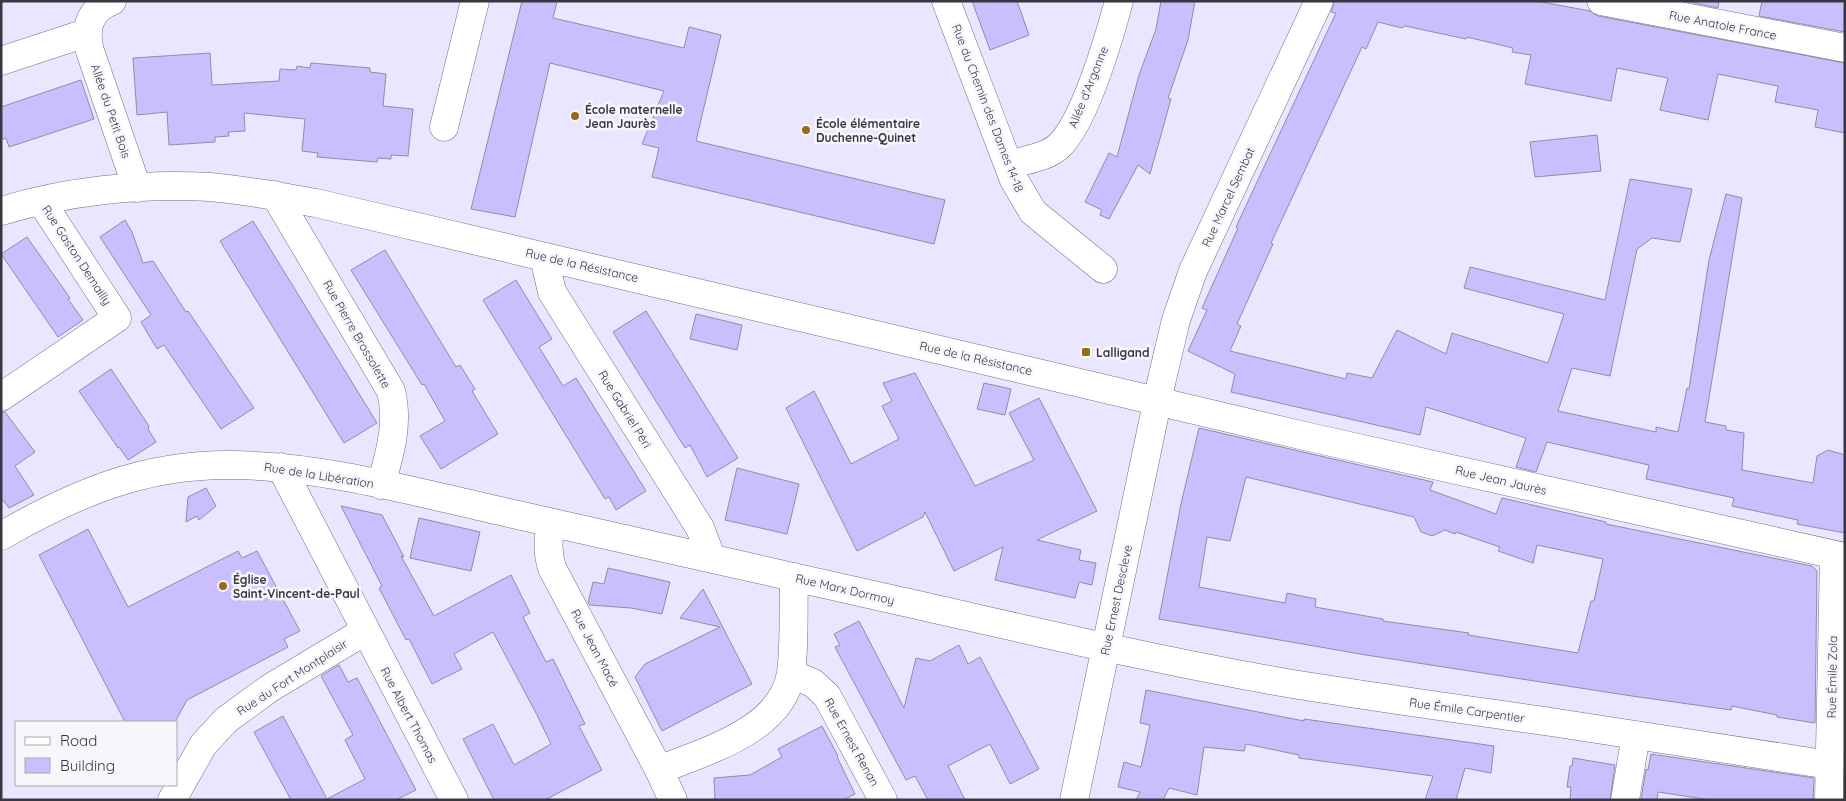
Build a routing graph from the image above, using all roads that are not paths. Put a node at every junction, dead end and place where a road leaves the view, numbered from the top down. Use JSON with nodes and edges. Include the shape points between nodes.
{"nodes":[{"id":1,"x":112,"y":1,"type":"edge"},
{"id":2,"x":475,"y":1,"type":"edge"},
{"id":3,"x":946,"y":1,"type":"edge"},
{"id":4,"x":1119,"y":1,"type":"edge"},
{"id":5,"x":1319,"y":1,"type":"edge"},
{"id":6,"x":1600,"y":1,"type":"edge"},
{"id":7,"x":86,"y":33,"type":"junction"},
{"id":8,"x":1845,"y":48,"type":"edge"},
{"id":9,"x":1,"y":61,"type":"edge"},
{"id":10,"x":444,"y":127,"type":"dead end"},
{"id":11,"x":1008,"y":165,"type":"junction"},
{"id":12,"x":137,"y":188,"type":"junction"},
{"id":13,"x":275,"y":195,"type":"junction"},
{"id":14,"x":41,"y":201,"type":"junction"},
{"id":15,"x":1,"y":211,"type":"edge"},
{"id":16,"x":547,"y":257,"type":"junction"},
{"id":17,"x":1103,"y":269,"type":"dead end"},
{"id":18,"x":1,"y":397,"type":"edge"},
{"id":19,"x":1158,"y":400,"type":"junction"},
{"id":20,"x":281,"y":467,"type":"junction"},
{"id":21,"x":381,"y":484,"type":"junction"},
{"id":22,"x":550,"y":523,"type":"junction"},
{"id":23,"x":585,"y":531,"type":"joint"},
{"id":24,"x":1,"y":536,"type":"edge"},
{"id":25,"x":1839,"y":556,"type":"edge"},
{"id":26,"x":709,"y":558,"type":"junction"},
{"id":27,"x":794,"y":577,"type":"junction"},
{"id":28,"x":365,"y":630,"type":"junction"},
{"id":29,"x":1106,"y":646,"type":"junction"},
{"id":30,"x":791,"y":674,"type":"junction"},
{"id":31,"x":1636,"y":735,"type":"junction"},
{"id":32,"x":1830,"y":765,"type":"junction"},
{"id":33,"x":659,"y":770,"type":"junction"},
{"id":34,"x":172,"y":800,"type":"edge"},
{"id":35,"x":454,"y":800,"type":"edge"},
{"id":36,"x":673,"y":800,"type":"edge"},
{"id":37,"x":884,"y":800,"type":"edge"},
{"id":38,"x":1074,"y":800,"type":"edge"},
{"id":39,"x":1625,"y":800,"type":"edge"},
{"id":40,"x":1829,"y":800,"type":"edge"}],
"edges":[{"from":1,"to":7,"type":"street","via":[[96,10]]},
{"from":2,"to":10,"type":"street"},
{"from":3,"to":11,"type":"street","name":"Rue du Chemin des Dames 14-18"},
{"from":4,"to":11,"type":"street","name":"Allée d'Argonne","via":[[1095,76],[1073,128],[1052,151]]},
{"from":5,"to":19,"type":"street","name":"Rue Marcel Sembat","via":[[1187,286]]},
{"from":6,"to":8,"type":"street","name":"Rue Anatole France"},
{"from":7,"to":9,"type":"street"},
{"from":7,"to":12,"type":"street","name":"Allée du Petit Bois"},
{"from":11,"to":17,"type":"street","name":"Rue du Chemin des Dames 14-18","via":[[1033,212]]},
{"from":12,"to":13,"type":"street","name":"Rue de la Résistance","via":[[202,187]]},
{"from":12,"to":14,"type":"street","name":"Rue de la Résistance"},
{"from":13,"to":16,"type":"street","name":"Rue de la Résistance"},
{"from":13,"to":21,"type":"street","name":"Rue Pierre Brossolette","via":[[391,391],[395,416]]},
{"from":14,"to":15,"type":"street","name":"Rue de la Résistance"},
{"from":14,"to":18,"type":"street","name":"Rue Gaston Demailly","via":[[117,318]]},
{"from":16,"to":19,"type":"street","name":"Rue de la Résistance"},
{"from":16,"to":26,"type":"street","name":"Rue Gabriel Péri","via":[[546,270],[552,292],[700,528]]},
{"from":19,"to":25,"type":"street","name":"Rue Jean Jaurès"},
{"from":19,"to":29,"type":"street","name":"Rue Ernest Descleve"},
{"from":20,"to":21,"type":"street","name":"Rue de la Libération"},
{"from":20,"to":24,"type":"street","name":"Rue de la Libération","via":[[190,466],[124,479],[80,494]]},
{"from":20,"to":28,"type":"street","name":"Rue Albert Thomas"},
{"from":21,"to":22,"type":"street","name":"Rue de la Libération"},
{"from":22,"to":23,"type":"street","name":"Rue de la Libération"},
{"from":22,"to":33,"type":"street","name":"Rue Jean Macé","via":[[547,541],[552,568]]},
{"from":23,"to":26,"type":"street","name":"Rue Marx Dormoy"},
{"from":25,"to":32,"type":"street","name":"Rue Émile Zola"},
{"from":26,"to":27,"type":"street","name":"Rue Marx Dormoy"},
{"from":27,"to":29,"type":"street","name":"Rue Marx Dormoy"},
{"from":27,"to":30,"type":"street"},
{"from":28,"to":34,"type":"street","name":"Rue du Fort Montplaisir","via":[[270,688],[226,720],[203,745]]},
{"from":28,"to":35,"type":"street","name":"Rue Albert Thomas"},
{"from":29,"to":31,"type":"street","name":"Rue Émile Carpentier","via":[[1278,681]]},
{"from":29,"to":38,"type":"street","name":"Rue Ernest Descleve"},
{"from":30,"to":33,"type":"street","via":[[782,697],[755,726],[732,740]]},
{"from":30,"to":37,"type":"street","name":"Rue Ernest Renan","via":[[813,684],[827,696]]},
{"from":31,"to":32,"type":"street","name":"Rue Émile Carpentier"},
{"from":31,"to":39,"type":"street"},
{"from":32,"to":40,"type":"street","name":"Rue Émile Zola"},
{"from":33,"to":36,"type":"street"}]}
